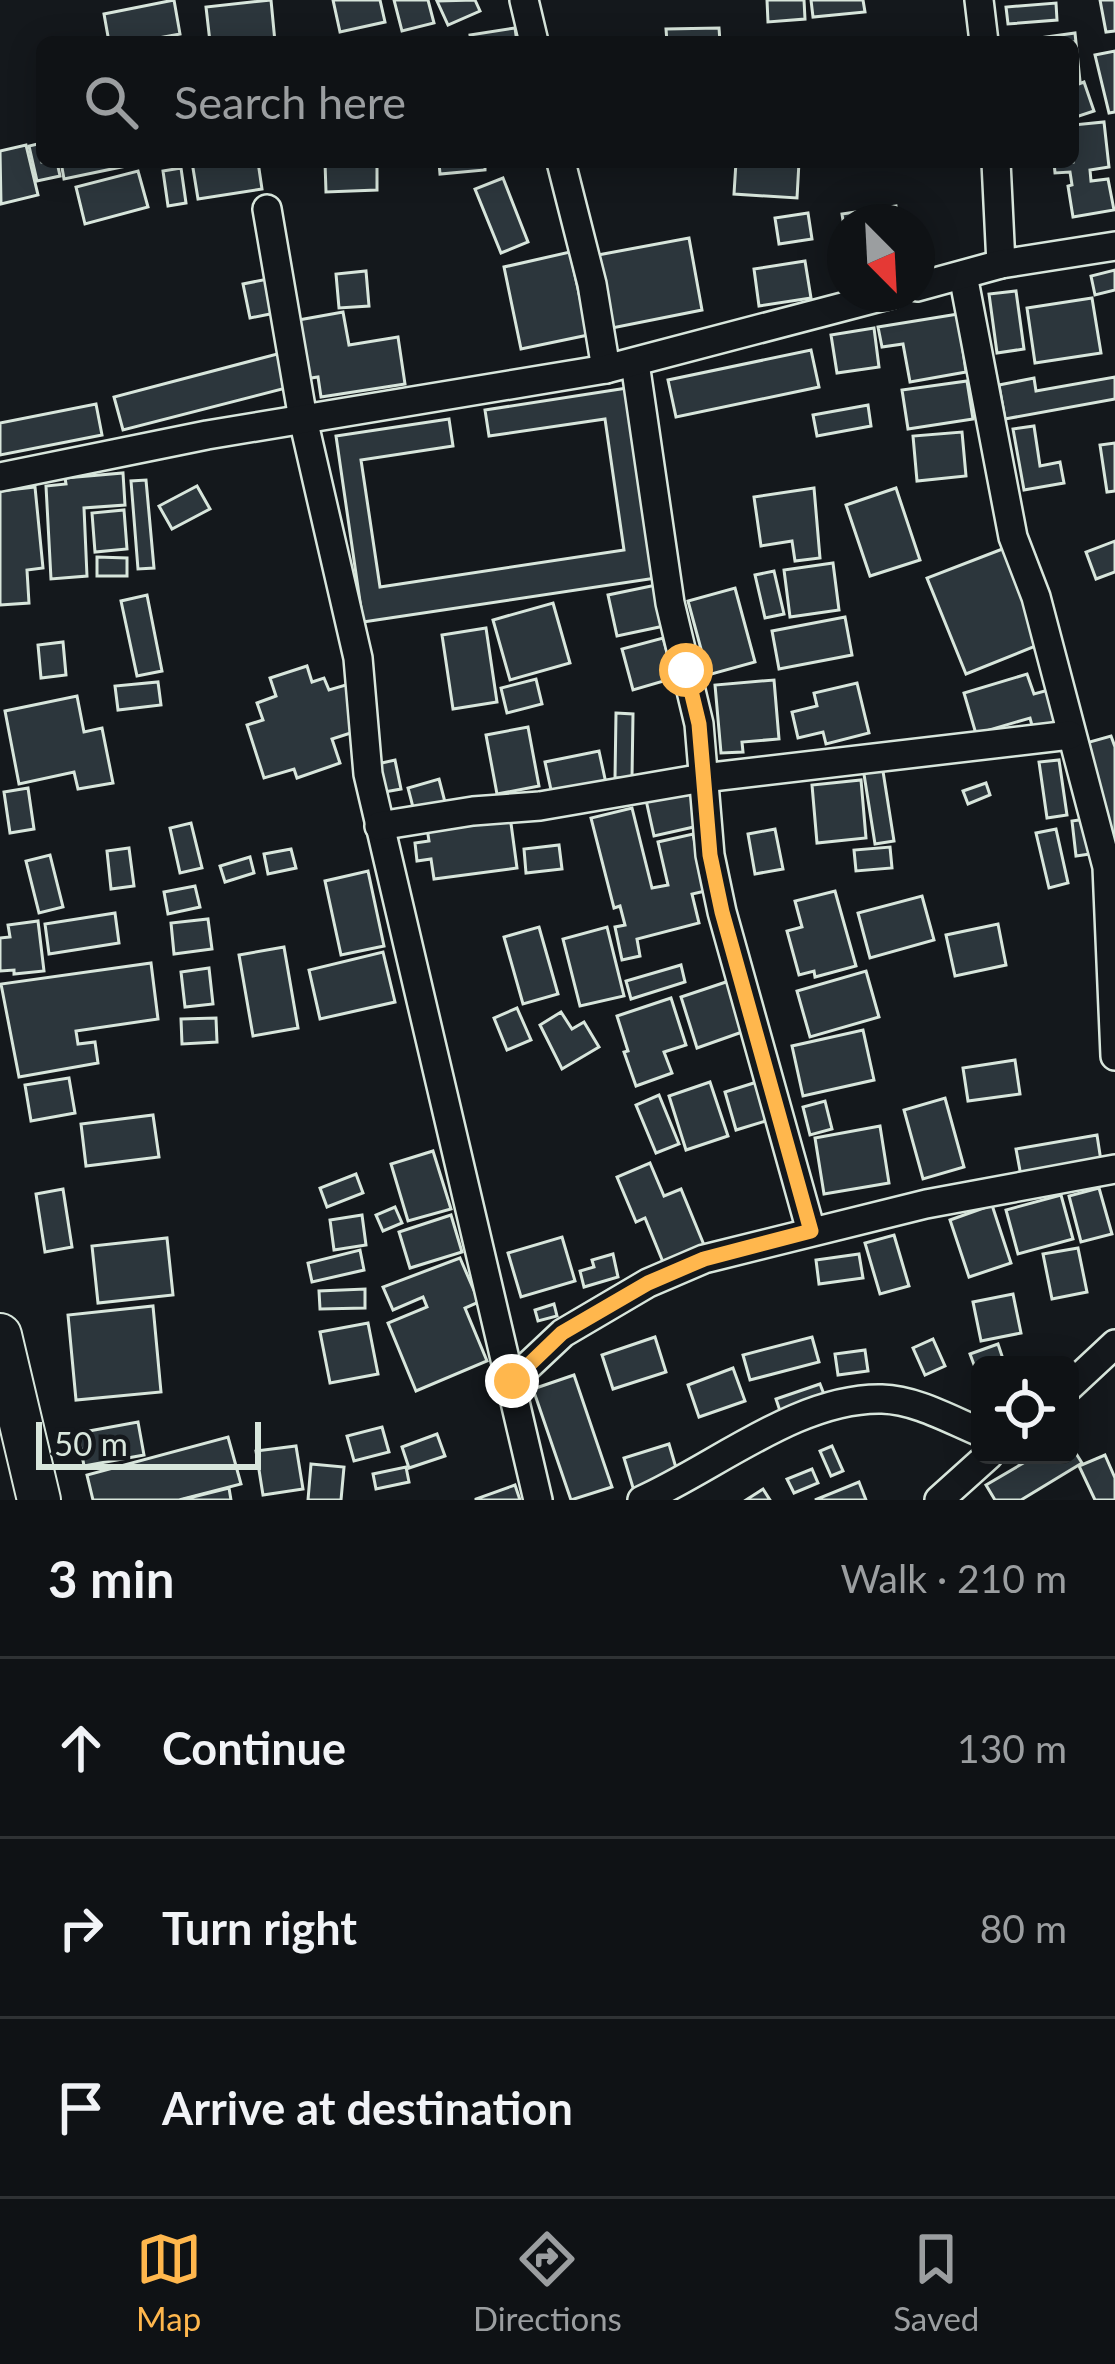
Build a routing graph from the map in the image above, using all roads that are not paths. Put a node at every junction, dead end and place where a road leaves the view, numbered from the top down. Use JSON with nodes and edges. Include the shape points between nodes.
{"nodes":[{"id":1,"x":524,"y":0,"type":"edge"},
{"id":2,"x":979,"y":0,"type":"edge"},
{"id":3,"x":533,"y":36,"type":"edge"},
{"id":4,"x":983,"y":36,"type":"edge"},
{"id":5,"x":563,"y":168,"type":"edge"},
{"id":6,"x":997,"y":168,"type":"edge"},
{"id":7,"x":267,"y":208,"type":"dead end"},
{"id":8,"x":1115,"y":246,"type":"edge"},
{"id":9,"x":1001,"y":264,"type":"junction"},
{"id":10,"x":963,"y":275,"type":"junction"},
{"id":11,"x":935,"y":282,"type":"edge"},
{"id":12,"x":827,"y":311,"type":"edge"},
{"id":13,"x":634,"y":363,"type":"junction"},
{"id":14,"x":606,"y":369,"type":"junction"},
{"id":15,"x":303,"y":419,"type":"junction"},
{"id":16,"x":0,"y":477,"type":"edge"},
{"id":17,"x":1070,"y":735,"type":"junction"},
{"id":18,"x":703,"y":778,"type":"junction"},
{"id":19,"x":380,"y":826,"type":"junction"},
{"id":20,"x":1115,"y":1056,"type":"edge"},
{"id":21,"x":1115,"y":1168,"type":"edge"},
{"id":22,"x":811,"y":1231,"type":"junction"},
{"id":23,"x":0,"y":1334,"type":"edge"},
{"id":24,"x":1115,"y":1344,"type":"edge"},
{"id":25,"x":1079,"y":1378,"type":"edge"},
{"id":26,"x":512,"y":1381,"type":"junction"},
{"id":27,"x":971,"y":1428,"type":"edge"},
{"id":28,"x":979,"y":1464,"type":"edge"},
{"id":29,"x":39,"y":1500,"type":"edge"},
{"id":30,"x":538,"y":1500,"type":"edge"},
{"id":31,"x":642,"y":1500,"type":"edge"},
{"id":32,"x":939,"y":1500,"type":"edge"}],
"edges":[{"from":1,"to":3,"type":"street"},
{"from":2,"to":4,"type":"street"},
{"from":5,"to":14,"type":"street"},
{"from":6,"to":9,"type":"street"},
{"from":7,"to":15,"type":"street"},
{"from":8,"to":9,"type":"street"},
{"from":9,"to":10,"type":"street"},
{"from":10,"to":11,"type":"street"},
{"from":10,"to":17,"type":"street","via":[[1013,537]]},
{"from":12,"to":13,"type":"street"},
{"from":13,"to":14,"type":"street"},
{"from":13,"to":18,"type":"street"},
{"from":14,"to":15,"type":"street"},
{"from":15,"to":16,"type":"street"},
{"from":15,"to":19,"type":"street","via":[[358,658]]},
{"from":17,"to":18,"type":"street"},
{"from":17,"to":20,"type":"street","via":[[1107,867]]},
{"from":18,"to":19,"type":"street"},
{"from":18,"to":22,"type":"street","via":[[722,912]]},
{"from":19,"to":26,"type":"street"},
{"from":21,"to":22,"type":"street"},
{"from":22,"to":26,"type":"street","via":[[648,1283],[562,1333]]},
{"from":23,"to":29,"type":"main road"},
{"from":24,"to":25,"type":"street"},
{"from":26,"to":30,"type":"street"},
{"from":27,"to":31,"type":"street","via":[[915,1405],[841,1403],[766,1432]]},
{"from":28,"to":32,"type":"street"}]}
